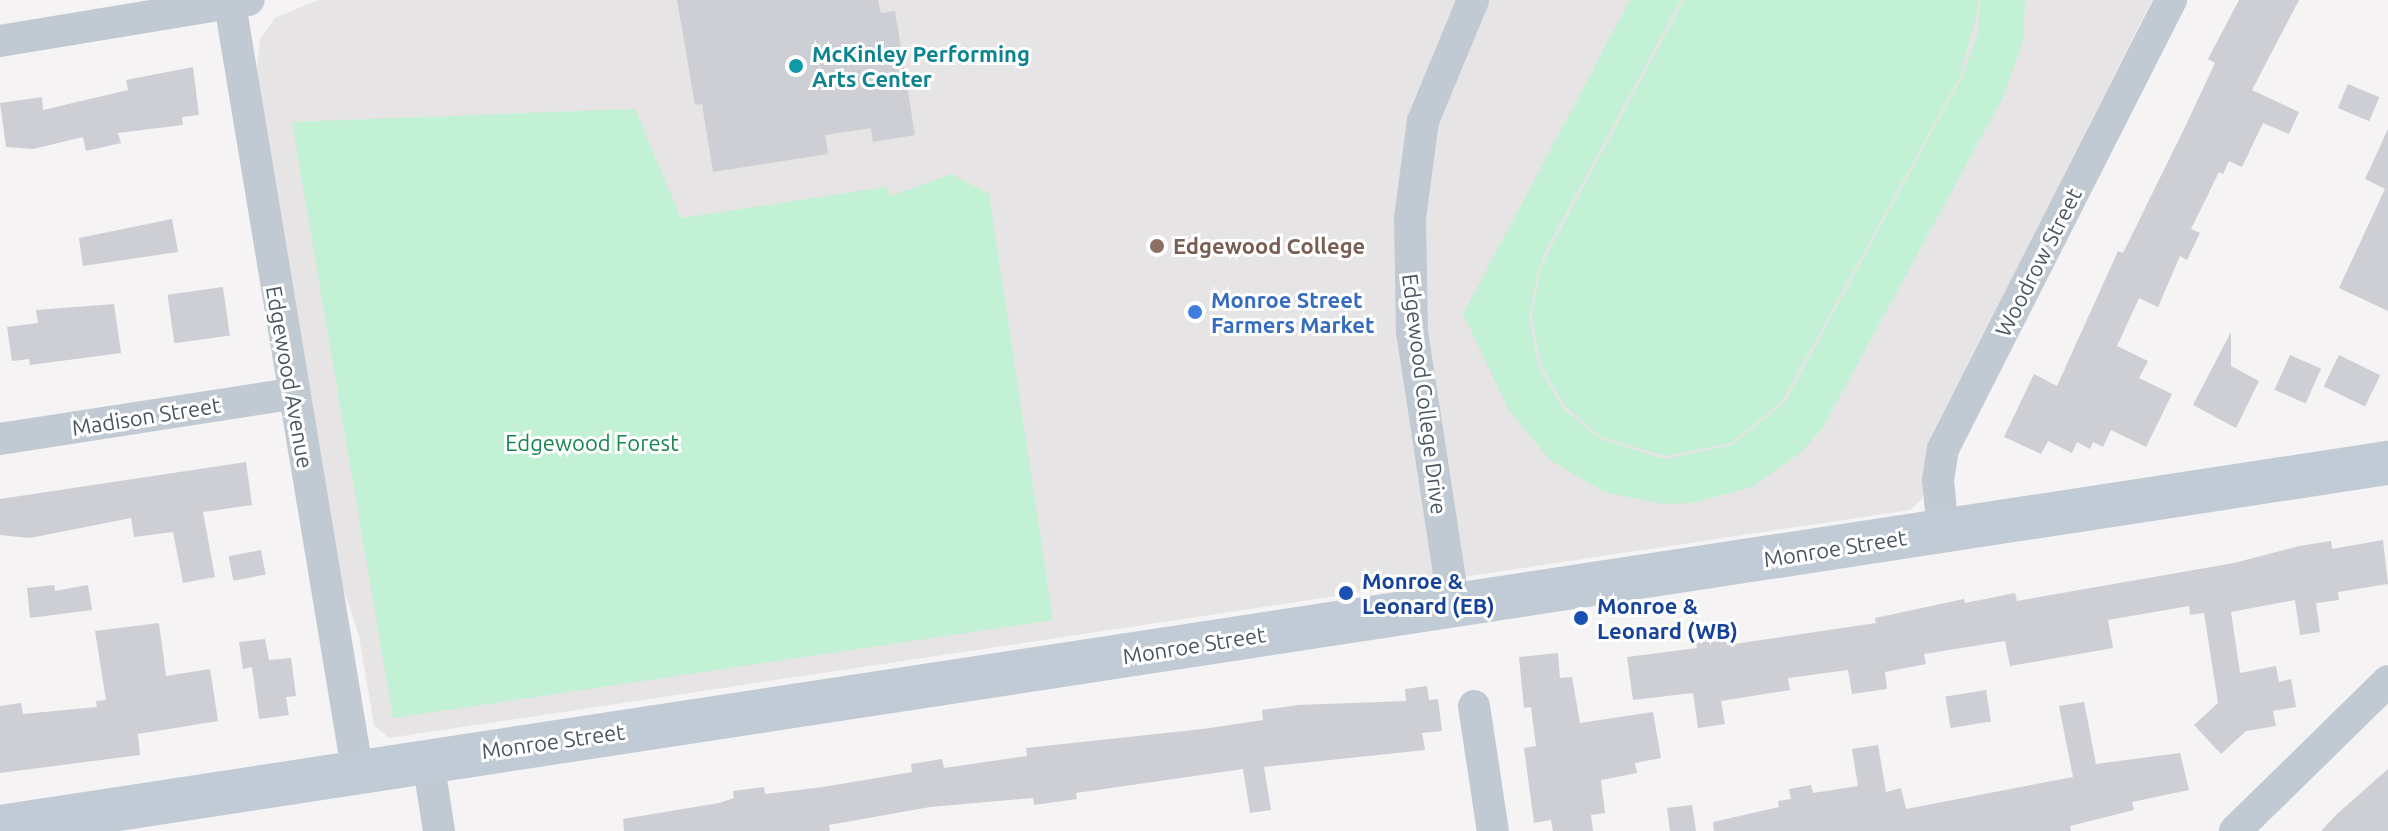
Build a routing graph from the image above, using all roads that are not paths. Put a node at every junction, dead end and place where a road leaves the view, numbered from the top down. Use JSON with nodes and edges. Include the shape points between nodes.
{"nodes":[{"id":1,"x":1473,"y":0,"type":"edge"},
{"id":2,"x":2171,"y":0,"type":"edge"},
{"id":3,"x":240,"y":2,"type":"edge"},
{"id":4,"x":0,"y":41,"type":"edge"},
{"id":5,"x":292,"y":394,"type":"junction"},
{"id":6,"x":0,"y":439,"type":"edge"},
{"id":7,"x":2388,"y":463,"type":"edge"},
{"id":8,"x":1943,"y":532,"type":"junction"},
{"id":9,"x":1454,"y":606,"type":"junction"},
{"id":10,"x":2388,"y":681,"type":"edge"},
{"id":11,"x":1474,"y":706,"type":"dead end"},
{"id":12,"x":428,"y":760,"type":"junction"},
{"id":13,"x":357,"y":769,"type":"junction"},
{"id":14,"x":0,"y":827,"type":"edge"},
{"id":15,"x":439,"y":831,"type":"edge"},
{"id":16,"x":1493,"y":831,"type":"edge"},
{"id":17,"x":2235,"y":831,"type":"edge"}],
"edges":[{"from":1,"to":9,"type":"street","name":"Edgewood College Drive","via":[[1423,121],[1410,218],[1412,332]]},
{"from":2,"to":8,"type":"street","name":"Woodrow Street","via":[[1943,449],[1938,480]]},
{"from":3,"to":4,"type":"street"},
{"from":3,"to":5,"type":"street","name":"Edgewood Avenue"},
{"from":5,"to":6,"type":"street","name":"Madison Street"},
{"from":5,"to":13,"type":"street","name":"Edgewood Avenue"},
{"from":7,"to":8,"type":"main road","name":"Monroe Street"},
{"from":8,"to":9,"type":"main road","name":"Monroe Street"},
{"from":9,"to":12,"type":"main road","name":"Monroe Street"},
{"from":10,"to":17,"type":"street"},
{"from":11,"to":16,"type":"street"},
{"from":12,"to":13,"type":"main road","name":"Monroe Street"},
{"from":12,"to":15,"type":"street"},
{"from":13,"to":14,"type":"main road","name":"Monroe Street"}]}
